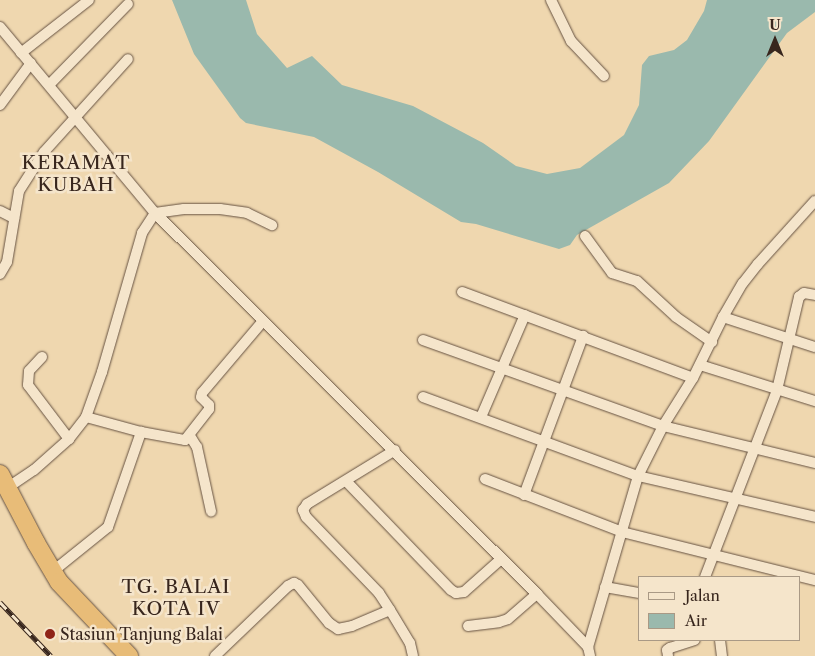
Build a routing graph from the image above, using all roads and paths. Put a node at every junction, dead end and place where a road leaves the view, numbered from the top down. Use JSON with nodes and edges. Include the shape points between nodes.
{"nodes":[{"id":1,"x":89,"y":0,"type":"edge"},
{"id":2,"x":551,"y":0,"type":"edge"},
{"id":3,"x":128,"y":4,"type":"dead end"},
{"id":4,"x":0,"y":27,"type":"edge"},
{"id":5,"x":21,"y":53,"type":"junction"},
{"id":6,"x":128,"y":59,"type":"dead end"},
{"id":7,"x":31,"y":63,"type":"junction"},
{"id":8,"x":604,"y":76,"type":"dead end"},
{"id":9,"x":49,"y":85,"type":"junction"},
{"id":10,"x":0,"y":105,"type":"edge"},
{"id":11,"x":75,"y":116,"type":"junction"},
{"id":12,"x":815,"y":201,"type":"edge"},
{"id":13,"x":0,"y":210,"type":"edge"},
{"id":14,"x":155,"y":213,"type":"junction"},
{"id":15,"x":14,"y":218,"type":"junction"},
{"id":16,"x":272,"y":225,"type":"dead end"},
{"id":17,"x":585,"y":236,"type":"dead end"},
{"id":18,"x":0,"y":274,"type":"edge"},
{"id":19,"x":462,"y":292,"type":"dead end"},
{"id":20,"x":815,"y":295,"type":"edge"},
{"id":21,"x":525,"y":315,"type":"junction"},
{"id":22,"x":723,"y":317,"type":"junction"},
{"id":23,"x":263,"y":321,"type":"junction"},
{"id":24,"x":583,"y":336,"type":"junction"},
{"id":25,"x":788,"y":339,"type":"junction"},
{"id":26,"x":423,"y":340,"type":"dead end"},
{"id":27,"x":712,"y":342,"type":"junction"},
{"id":28,"x":815,"y":347,"type":"edge"},
{"id":29,"x":42,"y":357,"type":"dead end"},
{"id":30,"x":700,"y":365,"type":"junction"},
{"id":31,"x":502,"y":368,"type":"junction"},
{"id":32,"x":693,"y":378,"type":"junction"},
{"id":33,"x":563,"y":390,"type":"junction"},
{"id":34,"x":777,"y":390,"type":"junction"},
{"id":35,"x":423,"y":397,"type":"dead end"},
{"id":36,"x":815,"y":401,"type":"edge"},
{"id":37,"x":86,"y":417,"type":"junction"},
{"id":38,"x":481,"y":417,"type":"junction"},
{"id":39,"x":663,"y":426,"type":"junction"},
{"id":40,"x":140,"y":432,"type":"junction"},
{"id":41,"x":190,"y":436,"type":"junction"},
{"id":42,"x":68,"y":439,"type":"junction"},
{"id":43,"x":543,"y":443,"type":"junction"},
{"id":44,"x":395,"y":450,"type":"junction"},
{"id":45,"x":755,"y":450,"type":"junction"},
{"id":46,"x":815,"y":463,"type":"edge"},
{"id":47,"x":638,"y":476,"type":"junction"},
{"id":48,"x":486,"y":480,"type":"dead end"},
{"id":49,"x":4,"y":481,"type":"edge"},
{"id":50,"x":346,"y":481,"type":"junction"},
{"id":51,"x":524,"y":495,"type":"junction"},
{"id":52,"x":736,"y":500,"type":"junction"},
{"id":53,"x":211,"y":511,"type":"dead end"},
{"id":54,"x":815,"y":517,"type":"edge"},
{"id":55,"x":622,"y":532,"type":"junction"},
{"id":56,"x":714,"y":553,"type":"junction"},
{"id":57,"x":501,"y":559,"type":"junction"},
{"id":58,"x":52,"y":572,"type":"junction"},
{"id":59,"x":705,"y":576,"type":"edge"},
{"id":60,"x":815,"y":580,"type":"edge"},
{"id":61,"x":605,"y":587,"type":"junction"},
{"id":62,"x":638,"y":593,"type":"edge"},
{"id":63,"x":537,"y":594,"type":"junction"},
{"id":64,"x":390,"y":610,"type":"junction"},
{"id":65,"x":468,"y":626,"type":"dead end"},
{"id":66,"x":692,"y":641,"type":"edge"},
{"id":67,"x":720,"y":641,"type":"edge"},
{"id":68,"x":589,"y":651,"type":"edge"},
{"id":69,"x":129,"y":656,"type":"edge"},
{"id":70,"x":216,"y":656,"type":"edge"},
{"id":71,"x":413,"y":656,"type":"edge"},
{"id":72,"x":668,"y":656,"type":"edge"},
{"id":73,"x":722,"y":656,"type":"edge"}],
"edges":[{"from":1,"to":5,"type":"street"},
{"from":2,"to":8,"type":"street","via":[[571,41]]},
{"from":3,"to":9,"type":"street"},
{"from":4,"to":5,"type":"street"},
{"from":5,"to":7,"type":"street"},
{"from":6,"to":11,"type":"street"},
{"from":7,"to":9,"type":"street"},
{"from":7,"to":10,"type":"street"},
{"from":9,"to":11,"type":"street"},
{"from":11,"to":14,"type":"street"},
{"from":11,"to":15,"type":"street","via":[[44,152],[19,191]]},
{"from":12,"to":22,"type":"street","via":[[758,264]]},
{"from":13,"to":15,"type":"street"},
{"from":14,"to":16,"type":"street","via":[[184,209],[220,210],[248,213]]},
{"from":14,"to":23,"type":"street"},
{"from":14,"to":37,"type":"street","via":[[142,233]]},
{"from":15,"to":18,"type":"street","via":[[7,262]]},
{"from":17,"to":27,"type":"street","via":[[612,273],[637,281],[676,317]]},
{"from":19,"to":21,"type":"street"},
{"from":20,"to":25,"type":"street","via":[[800,295]]},
{"from":21,"to":24,"type":"street"},
{"from":21,"to":31,"type":"street"},
{"from":22,"to":25,"type":"street"},
{"from":22,"to":27,"type":"street"},
{"from":23,"to":41,"type":"street","via":[[202,393],[201,397],[209,409]]},
{"from":23,"to":44,"type":"street"},
{"from":24,"to":32,"type":"street"},
{"from":24,"to":33,"type":"street"},
{"from":25,"to":28,"type":"street"},
{"from":25,"to":34,"type":"street"},
{"from":26,"to":31,"type":"street"},
{"from":27,"to":30,"type":"street"},
{"from":29,"to":42,"type":"street","via":[[29,371],[28,385]]},
{"from":30,"to":32,"type":"street"},
{"from":30,"to":34,"type":"street"},
{"from":31,"to":33,"type":"street"},
{"from":31,"to":38,"type":"street"},
{"from":32,"to":39,"type":"street"},
{"from":33,"to":39,"type":"street"},
{"from":33,"to":43,"type":"street"},
{"from":34,"to":36,"type":"street"},
{"from":34,"to":45,"type":"street"},
{"from":35,"to":38,"type":"street"},
{"from":37,"to":40,"type":"street"},
{"from":37,"to":42,"type":"street"},
{"from":38,"to":43,"type":"street"},
{"from":39,"to":45,"type":"street"},
{"from":39,"to":47,"type":"street"},
{"from":40,"to":41,"type":"street","via":[[185,440]]},
{"from":40,"to":58,"type":"street","via":[[108,527]]},
{"from":41,"to":53,"type":"street","via":[[197,447]]},
{"from":42,"to":49,"type":"street","via":[[34,470]]},
{"from":43,"to":47,"type":"street"},
{"from":43,"to":51,"type":"street"},
{"from":44,"to":50,"type":"street"},
{"from":44,"to":57,"type":"street"},
{"from":45,"to":46,"type":"street"},
{"from":45,"to":52,"type":"street"},
{"from":47,"to":52,"type":"street"},
{"from":47,"to":55,"type":"street"},
{"from":48,"to":51,"type":"street"},
{"from":49,"to":58,"type":"highway"},
{"from":50,"to":57,"type":"street","via":[[456,593],[464,592]]},
{"from":50,"to":64,"type":"street","via":[[307,504],[303,510],[306,517],[379,593]]},
{"from":51,"to":55,"type":"street"},
{"from":52,"to":54,"type":"street"},
{"from":52,"to":56,"type":"street"},
{"from":55,"to":56,"type":"street"},
{"from":55,"to":61,"type":"street"},
{"from":56,"to":59,"type":"street"},
{"from":56,"to":60,"type":"street"},
{"from":57,"to":63,"type":"street"},
{"from":58,"to":69,"type":"highway"},
{"from":61,"to":62,"type":"street"},
{"from":61,"to":68,"type":"street"},
{"from":63,"to":65,"type":"street","via":[[500,622]]},
{"from":63,"to":68,"type":"street"},
{"from":64,"to":70,"type":"street","via":[[338,629],[294,584],[288,586]]},
{"from":64,"to":71,"type":"street","via":[[410,643]]},
{"from":66,"to":72,"type":"street","via":[[670,648]]},
{"from":67,"to":73,"type":"street"}]}
